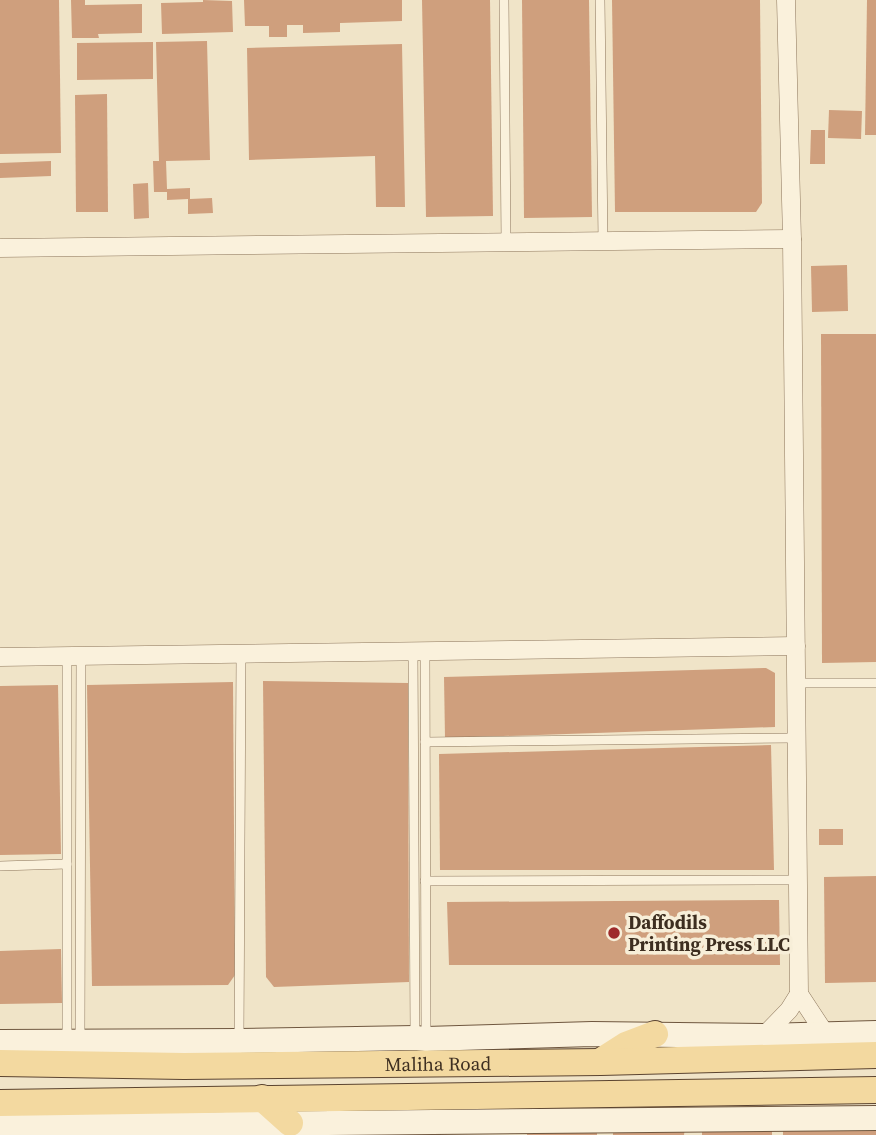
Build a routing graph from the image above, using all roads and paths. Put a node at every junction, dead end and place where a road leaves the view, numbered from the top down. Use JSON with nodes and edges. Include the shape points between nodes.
{"nodes":[{"id":1,"x":504,"y":0,"type":"edge"},
{"id":2,"x":600,"y":0,"type":"edge"},
{"id":3,"x":786,"y":0,"type":"edge"},
{"id":4,"x":792,"y":239,"type":"junction"},
{"id":5,"x":603,"y":241,"type":"junction"},
{"id":6,"x":506,"y":242,"type":"junction"},
{"id":7,"x":0,"y":248,"type":"edge"},
{"id":8,"x":796,"y":646,"type":"junction"},
{"id":9,"x":419,"y":651,"type":"junction"},
{"id":10,"x":242,"y":654,"type":"junction"},
{"id":11,"x":74,"y":656,"type":"junction"},
{"id":12,"x":0,"y":657,"type":"edge"},
{"id":13,"x":796,"y":683,"type":"junction"},
{"id":14,"x":876,"y":683,"type":"edge"},
{"id":15,"x":796,"y":738,"type":"junction"},
{"id":16,"x":425,"y":743,"type":"junction"},
{"id":17,"x":67,"y":864,"type":"junction"},
{"id":18,"x":0,"y":866,"type":"edge"},
{"id":19,"x":798,"y":880,"type":"junction"},
{"id":20,"x":425,"y":881,"type":"junction"},
{"id":21,"x":799,"y":994,"type":"junction"},
{"id":22,"x":876,"y":1033,"type":"edge"},
{"id":23,"x":655,"y":1034,"type":"junction"},
{"id":24,"x":826,"y":1035,"type":"junction"},
{"id":25,"x":764,"y":1036,"type":"junction"},
{"id":26,"x":421,"y":1038,"type":"junction"},
{"id":27,"x":239,"y":1041,"type":"junction"},
{"id":28,"x":0,"y":1042,"type":"edge"},
{"id":29,"x":73,"y":1043,"type":"junction"},
{"id":30,"x":876,"y":1055,"type":"edge"},
{"id":31,"x":600,"y":1062,"type":"junction"},
{"id":32,"x":0,"y":1063,"type":"edge"},
{"id":33,"x":876,"y":1090,"type":"edge"},
{"id":34,"x":262,"y":1098,"type":"junction"},
{"id":35,"x":0,"y":1103,"type":"edge"},
{"id":36,"x":876,"y":1118,"type":"edge"},
{"id":37,"x":290,"y":1123,"type":"junction"},
{"id":38,"x":0,"y":1126,"type":"edge"},
{"id":39,"x":34,"y":1130,"type":"edge"}],
"edges":[{"from":1,"to":6,"type":"lane"},
{"from":2,"to":5,"type":"lane"},
{"from":3,"to":4,"type":"street"},
{"from":4,"to":5,"type":"street"},
{"from":4,"to":8,"type":"street"},
{"from":5,"to":6,"type":"street"},
{"from":6,"to":7,"type":"street"},
{"from":8,"to":9,"type":"street"},
{"from":8,"to":13,"type":"street"},
{"from":9,"to":10,"type":"street"},
{"from":9,"to":16,"type":"lane"},
{"from":9,"to":26,"type":"lane"},
{"from":10,"to":11,"type":"street"},
{"from":10,"to":27,"type":"lane"},
{"from":11,"to":12,"type":"street"},
{"from":11,"to":17,"type":"lane"},
{"from":11,"to":29,"type":"lane"},
{"from":13,"to":14,"type":"lane"},
{"from":13,"to":15,"type":"street"},
{"from":15,"to":16,"type":"lane"},
{"from":15,"to":19,"type":"street"},
{"from":16,"to":20,"type":"lane"},
{"from":17,"to":18,"type":"lane"},
{"from":17,"to":29,"type":"lane"},
{"from":19,"to":20,"type":"lane"},
{"from":19,"to":21,"type":"street"},
{"from":20,"to":26,"type":"lane"},
{"from":21,"to":24,"type":"street"},
{"from":21,"to":25,"type":"street"},
{"from":22,"to":24,"type":"street"},
{"from":23,"to":25,"type":"street"},
{"from":23,"to":26,"type":"street"},
{"from":23,"to":31,"type":"main road"},
{"from":24,"to":25,"type":"street"},
{"from":26,"to":27,"type":"street"},
{"from":27,"to":29,"type":"street"},
{"from":28,"to":29,"type":"street"},
{"from":30,"to":31,"type":"main road","name":"Maliha Road"},
{"from":31,"to":32,"type":"main road","name":"Maliha Road"},
{"from":33,"to":34,"type":"main road","name":"Maliha Road"},
{"from":34,"to":35,"type":"main road","name":"Maliha Road"},
{"from":34,"to":37,"type":"main road"},
{"from":36,"to":37,"type":"street"},
{"from":37,"to":39,"type":"street"},
{"from":38,"to":39,"type":"street"}]}
